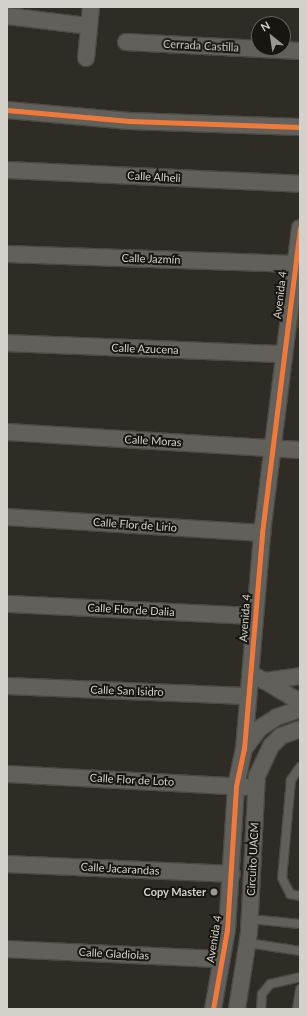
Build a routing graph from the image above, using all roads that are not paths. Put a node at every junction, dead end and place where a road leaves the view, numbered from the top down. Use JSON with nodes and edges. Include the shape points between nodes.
{"nodes":[{"id":1,"x":91,"y":7,"type":"edge"},
{"id":2,"x":7,"y":16,"type":"edge"},
{"id":3,"x":89,"y":26,"type":"junction"},
{"id":4,"x":126,"y":42,"type":"dead end"},
{"id":5,"x":300,"y":50,"type":"edge"},
{"id":6,"x":86,"y":58,"type":"dead end"},
{"id":7,"x":7,"y":110,"type":"edge"},
{"id":8,"x":300,"y":127,"type":"edge"},
{"id":9,"x":7,"y":170,"type":"edge"},
{"id":10,"x":300,"y":184,"type":"edge"},
{"id":11,"x":300,"y":228,"type":"edge"},
{"id":12,"x":7,"y":254,"type":"edge"},
{"id":13,"x":294,"y":264,"type":"junction"},
{"id":14,"x":7,"y":343,"type":"edge"},
{"id":15,"x":284,"y":354,"type":"junction"},
{"id":16,"x":7,"y":432,"type":"edge"},
{"id":17,"x":274,"y":449,"type":"junction"},
{"id":18,"x":300,"y":450,"type":"edge"},
{"id":19,"x":7,"y":517,"type":"edge"},
{"id":20,"x":262,"y":533,"type":"junction"},
{"id":21,"x":7,"y":604,"type":"edge"},
{"id":22,"x":254,"y":616,"type":"junction"},
{"id":23,"x":251,"y":674,"type":"junction"},
{"id":24,"x":300,"y":676,"type":"edge"},
{"id":25,"x":265,"y":681,"type":"junction"},
{"id":26,"x":7,"y":686,"type":"edge"},
{"id":27,"x":246,"y":696,"type":"junction"},
{"id":28,"x":300,"y":702,"type":"edge"},
{"id":29,"x":300,"y":709,"type":"edge"},
{"id":30,"x":300,"y":729,"type":"edge"},
{"id":31,"x":244,"y":749,"type":"junction"},
{"id":32,"x":300,"y":767,"type":"edge"},
{"id":33,"x":7,"y":774,"type":"edge"},
{"id":34,"x":236,"y":786,"type":"junction"},
{"id":35,"x":256,"y":788,"type":"junction"},
{"id":36,"x":7,"y":864,"type":"edge"},
{"id":37,"x":232,"y":874,"type":"junction"},
{"id":38,"x":300,"y":896,"type":"edge"},
{"id":39,"x":300,"y":924,"type":"edge"},
{"id":40,"x":226,"y":930,"type":"junction"},
{"id":41,"x":249,"y":932,"type":"junction"},
{"id":42,"x":7,"y":949,"type":"edge"},
{"id":43,"x":300,"y":951,"type":"edge"},
{"id":44,"x":220,"y":959,"type":"junction"},
{"id":45,"x":300,"y":977,"type":"edge"},
{"id":46,"x":300,"y":989,"type":"edge"},
{"id":47,"x":213,"y":1009,"type":"edge"},
{"id":48,"x":237,"y":1009,"type":"edge"},
{"id":49,"x":261,"y":1009,"type":"edge"},
{"id":50,"x":297,"y":1009,"type":"edge"}],
"edges":[{"from":1,"to":3,"type":"street"},
{"from":2,"to":3,"type":"street"},
{"from":3,"to":6,"type":"street"},
{"from":4,"to":5,"type":"street","name":"Cerrada Castilla"},
{"from":7,"to":8,"type":"street","via":[[130,121]]},
{"from":9,"to":10,"type":"street","name":"Calle Alheli"},
{"from":11,"to":13,"type":"street","name":"Avenida 4"},
{"from":12,"to":13,"type":"street","name":"Calle Jazmín"},
{"from":13,"to":15,"type":"street","name":"Avenida 4"},
{"from":14,"to":15,"type":"street","name":"Calle Azucena"},
{"from":15,"to":17,"type":"street","name":"Avenida 4"},
{"from":16,"to":17,"type":"street","name":"Calle Moras"},
{"from":17,"to":18,"type":"street","name":"Calle Moras"},
{"from":17,"to":20,"type":"street","name":"Avenida 4"},
{"from":19,"to":20,"type":"street","name":"Calle Flor de Lirio"},
{"from":20,"to":22,"type":"street","name":"Avenida 4"},
{"from":21,"to":22,"type":"street","name":"Calle Flor de Dalia"},
{"from":22,"to":23,"type":"street","name":"Avenida 4"},
{"from":23,"to":25,"type":"street"},
{"from":23,"to":27,"type":"street","name":"Avenida 4"},
{"from":24,"to":25,"type":"street"},
{"from":25,"to":28,"type":"street"},
{"from":26,"to":27,"type":"street","name":"Calle San Isidro"},
{"from":27,"to":31,"type":"street","name":"Avenida 4"},
{"from":29,"to":31,"type":"street","via":[[277,717],[260,728]]},
{"from":30,"to":35,"type":"street","name":"Circuito UACM","via":[[281,736],[270,746],[262,760]]},
{"from":31,"to":34,"type":"street","name":"Avenida 4"},
{"from":32,"to":38,"type":"lane","via":[[291,780],[282,878],[290,894]]},
{"from":33,"to":34,"type":"street","name":"Calle Flor de Loto"},
{"from":34,"to":35,"type":"street","name":"Calle Flor de Loto"},
{"from":34,"to":37,"type":"street","name":"Avenida 4"},
{"from":35,"to":41,"type":"street","name":"Circuito UACM"},
{"from":36,"to":37,"type":"street","name":"Calle Jacarandas"},
{"from":37,"to":40,"type":"street","name":"Avenida 4"},
{"from":39,"to":41,"type":"lane"},
{"from":40,"to":41,"type":"street"},
{"from":40,"to":44,"type":"street","name":"Avenida 4"},
{"from":41,"to":43,"type":"lane"},
{"from":41,"to":48,"type":"street","name":"Circuito UACM"},
{"from":42,"to":44,"type":"street","name":"Calle Gladiolas"},
{"from":44,"to":47,"type":"street","name":"Avenida 4"},
{"from":45,"to":49,"type":"lane","via":[[270,984],[262,994]]},
{"from":46,"to":50,"type":"lane"}]}
